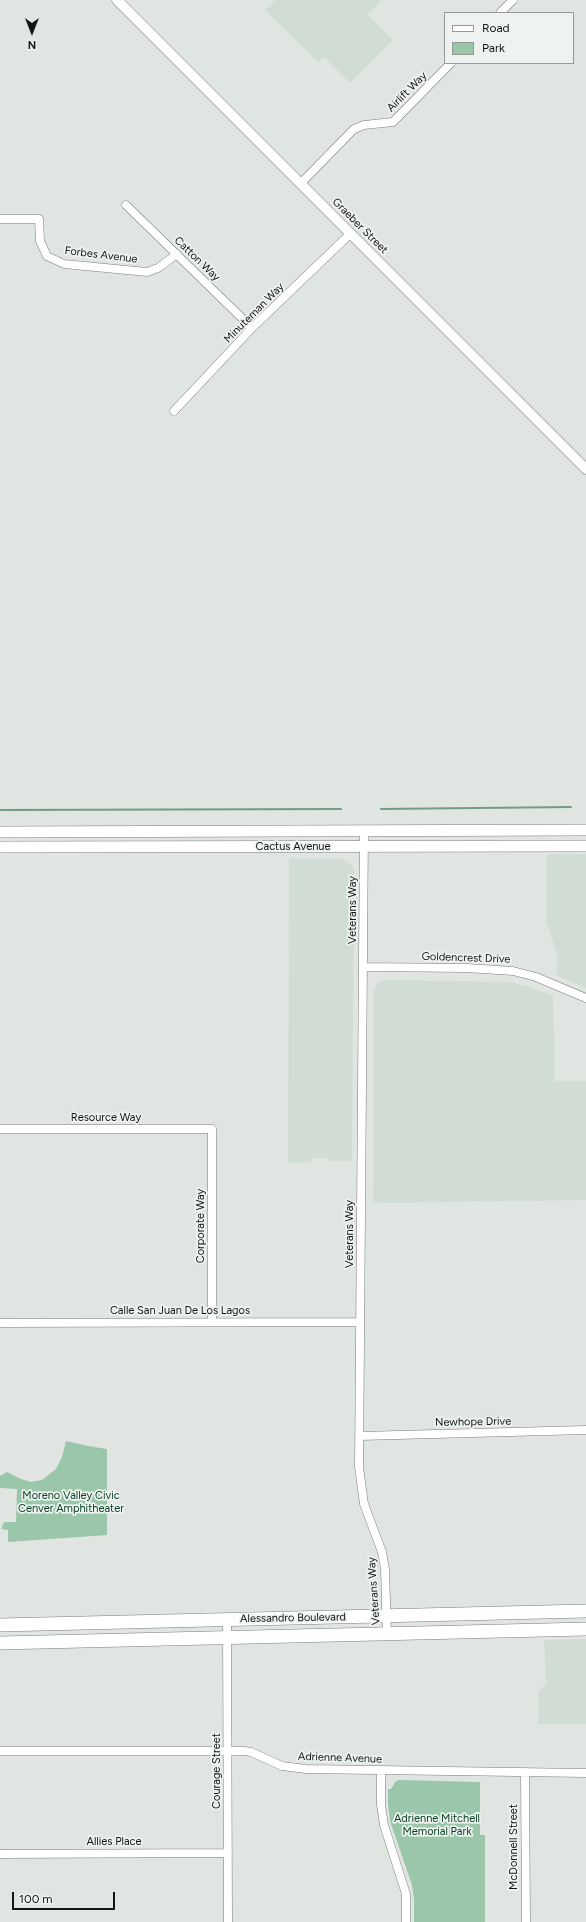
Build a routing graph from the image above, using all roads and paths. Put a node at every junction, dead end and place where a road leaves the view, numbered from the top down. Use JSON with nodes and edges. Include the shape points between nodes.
{"nodes":[{"id":1,"x":513,"y":0,"type":"edge"},
{"id":2,"x":115,"y":1,"type":"edge"},
{"id":3,"x":501,"y":12,"type":"edge"},
{"id":4,"x":450,"y":64,"type":"edge"},
{"id":5,"x":301,"y":183,"type":"junction"},
{"id":6,"x":126,"y":205,"type":"dead end"},
{"id":7,"x":0,"y":219,"type":"edge"},
{"id":8,"x":351,"y":233,"type":"junction"},
{"id":9,"x":177,"y":254,"type":"junction"},
{"id":10,"x":252,"y":328,"type":"junction"},
{"id":11,"x":174,"y":411,"type":"dead end"},
{"id":12,"x":586,"y":469,"type":"edge"},
{"id":13,"x":586,"y":830,"type":"edge"},
{"id":14,"x":364,"y":831,"type":"junction"},
{"id":15,"x":0,"y":832,"type":"edge"},
{"id":16,"x":586,"y":846,"type":"edge"},
{"id":17,"x":0,"y":847,"type":"edge"},
{"id":18,"x":364,"y":847,"type":"junction"},
{"id":19,"x":363,"y":967,"type":"junction"},
{"id":20,"x":586,"y":998,"type":"edge"},
{"id":21,"x":0,"y":1129,"type":"edge"},
{"id":22,"x":212,"y":1129,"type":"joint"},
{"id":23,"x":212,"y":1322,"type":"junction"},
{"id":24,"x":360,"y":1322,"type":"junction"},
{"id":25,"x":0,"y":1323,"type":"edge"},
{"id":26,"x":586,"y":1430,"type":"edge"},
{"id":27,"x":360,"y":1436,"type":"junction"},
{"id":28,"x":586,"y":1611,"type":"edge"},
{"id":29,"x":534,"y":1612,"type":"junction"},
{"id":30,"x":387,"y":1615,"type":"junction"},
{"id":31,"x":586,"y":1616,"type":"edge"},
{"id":32,"x":227,"y":1620,"type":"junction"},
{"id":33,"x":0,"y":1625,"type":"edge"},
{"id":34,"x":586,"y":1629,"type":"edge"},
{"id":35,"x":539,"y":1630,"type":"junction"},
{"id":36,"x":465,"y":1632,"type":"junction"},
{"id":37,"x":388,"y":1634,"type":"junction"},
{"id":38,"x":226,"y":1637,"type":"junction"},
{"id":39,"x":0,"y":1643,"type":"edge"},
{"id":40,"x":0,"y":1751,"type":"edge"},
{"id":41,"x":228,"y":1751,"type":"junction"},
{"id":42,"x":381,"y":1770,"type":"junction"},
{"id":43,"x":525,"y":1772,"type":"junction"},
{"id":44,"x":586,"y":1773,"type":"edge"},
{"id":45,"x":228,"y":1853,"type":"junction"},
{"id":46,"x":0,"y":1854,"type":"edge"},
{"id":47,"x":228,"y":1922,"type":"edge"},
{"id":48,"x":406,"y":1922,"type":"edge"},
{"id":49,"x":526,"y":1922,"type":"edge"}],
"edges":[{"from":1,"to":3,"type":"street"},
{"from":2,"to":5,"type":"street","name":"Graeber Street"},
{"from":4,"to":5,"type":"street","name":"Airlift Way","via":[[393,122],[364,125],[354,129]]},
{"from":5,"to":8,"type":"street","name":"Graeber Street"},
{"from":6,"to":9,"type":"street","name":"Catton Way"},
{"from":7,"to":9,"type":"street","name":"Forbes Avenue","via":[[39,220],[40,241],[47,256],[64,264],[147,272],[158,268]]},
{"from":8,"to":10,"type":"street","name":"Minuteman Way"},
{"from":8,"to":12,"type":"street","name":"Graeber Street"},
{"from":9,"to":10,"type":"street","name":"Catton Way"},
{"from":10,"to":11,"type":"street","name":"Minuteman Way"},
{"from":13,"to":14,"type":"main road","name":"Cactus Avenue"},
{"from":14,"to":15,"type":"main road","name":"Cactus Avenue"},
{"from":14,"to":18,"type":"street","name":"Veterans Way"},
{"from":16,"to":18,"type":"main road","name":"Cactus Avenue"},
{"from":17,"to":18,"type":"main road","name":"Cactus Avenue"},
{"from":18,"to":19,"type":"street","name":"Veterans Way"},
{"from":19,"to":20,"type":"street","name":"Goldencrest Drive","via":[[513,971],[536,977]]},
{"from":19,"to":24,"type":"street","name":"Veterans Way"},
{"from":21,"to":22,"type":"street","name":"Resource Way"},
{"from":22,"to":23,"type":"street","name":"Corporate Way"},
{"from":23,"to":24,"type":"street","name":"Calle San Juan De Los Lagos"},
{"from":23,"to":25,"type":"street","name":"Calle San Juan De Los Lagos"},
{"from":24,"to":27,"type":"street","name":"Veterans Way"},
{"from":26,"to":27,"type":"street","name":"Newhope Drive"},
{"from":27,"to":30,"type":"street","name":"Veterans Way","via":[[361,1489],[382,1552]]},
{"from":28,"to":29,"type":"main road","name":"Alessandro Boulevard"},
{"from":29,"to":30,"type":"main road","name":"Alessandro Boulevard"},
{"from":29,"to":36,"type":"main road","via":[[526,1621],[494,1622]]},
{"from":30,"to":32,"type":"main road","name":"Alessandro Boulevard"},
{"from":30,"to":37,"type":"street","name":"Veterans Way"},
{"from":31,"to":35,"type":"main road","via":[[580,1619],[548,1620]]},
{"from":32,"to":33,"type":"main road","name":"Alessandro Boulevard"},
{"from":32,"to":38,"type":"street","name":"Courage Street"},
{"from":34,"to":35,"type":"main road","name":"Alessandro Boulevard"},
{"from":35,"to":36,"type":"main road","name":"Alessandro Boulevard"},
{"from":36,"to":37,"type":"main road","name":"Alessandro Boulevard"},
{"from":37,"to":38,"type":"main road","name":"Alessandro Boulevard"},
{"from":38,"to":39,"type":"main road","name":"Alessandro Boulevard"},
{"from":38,"to":41,"type":"street","name":"Courage Street"},
{"from":40,"to":41,"type":"street","name":"Adrienne Avenue"},
{"from":41,"to":42,"type":"street","name":"Adrienne Avenue","via":[[251,1752],[272,1763],[293,1768]]},
{"from":41,"to":45,"type":"street","name":"Courage Street"},
{"from":42,"to":43,"type":"street","name":"Adrienne Avenue"},
{"from":42,"to":48,"type":"street","via":[[384,1825],[406,1894]]},
{"from":43,"to":44,"type":"street","name":"Adrienne Avenue"},
{"from":43,"to":49,"type":"street","name":"McDonnell Street"},
{"from":45,"to":46,"type":"street","name":"Allies Place"},
{"from":45,"to":47,"type":"street","name":"Courage Street"}]}
